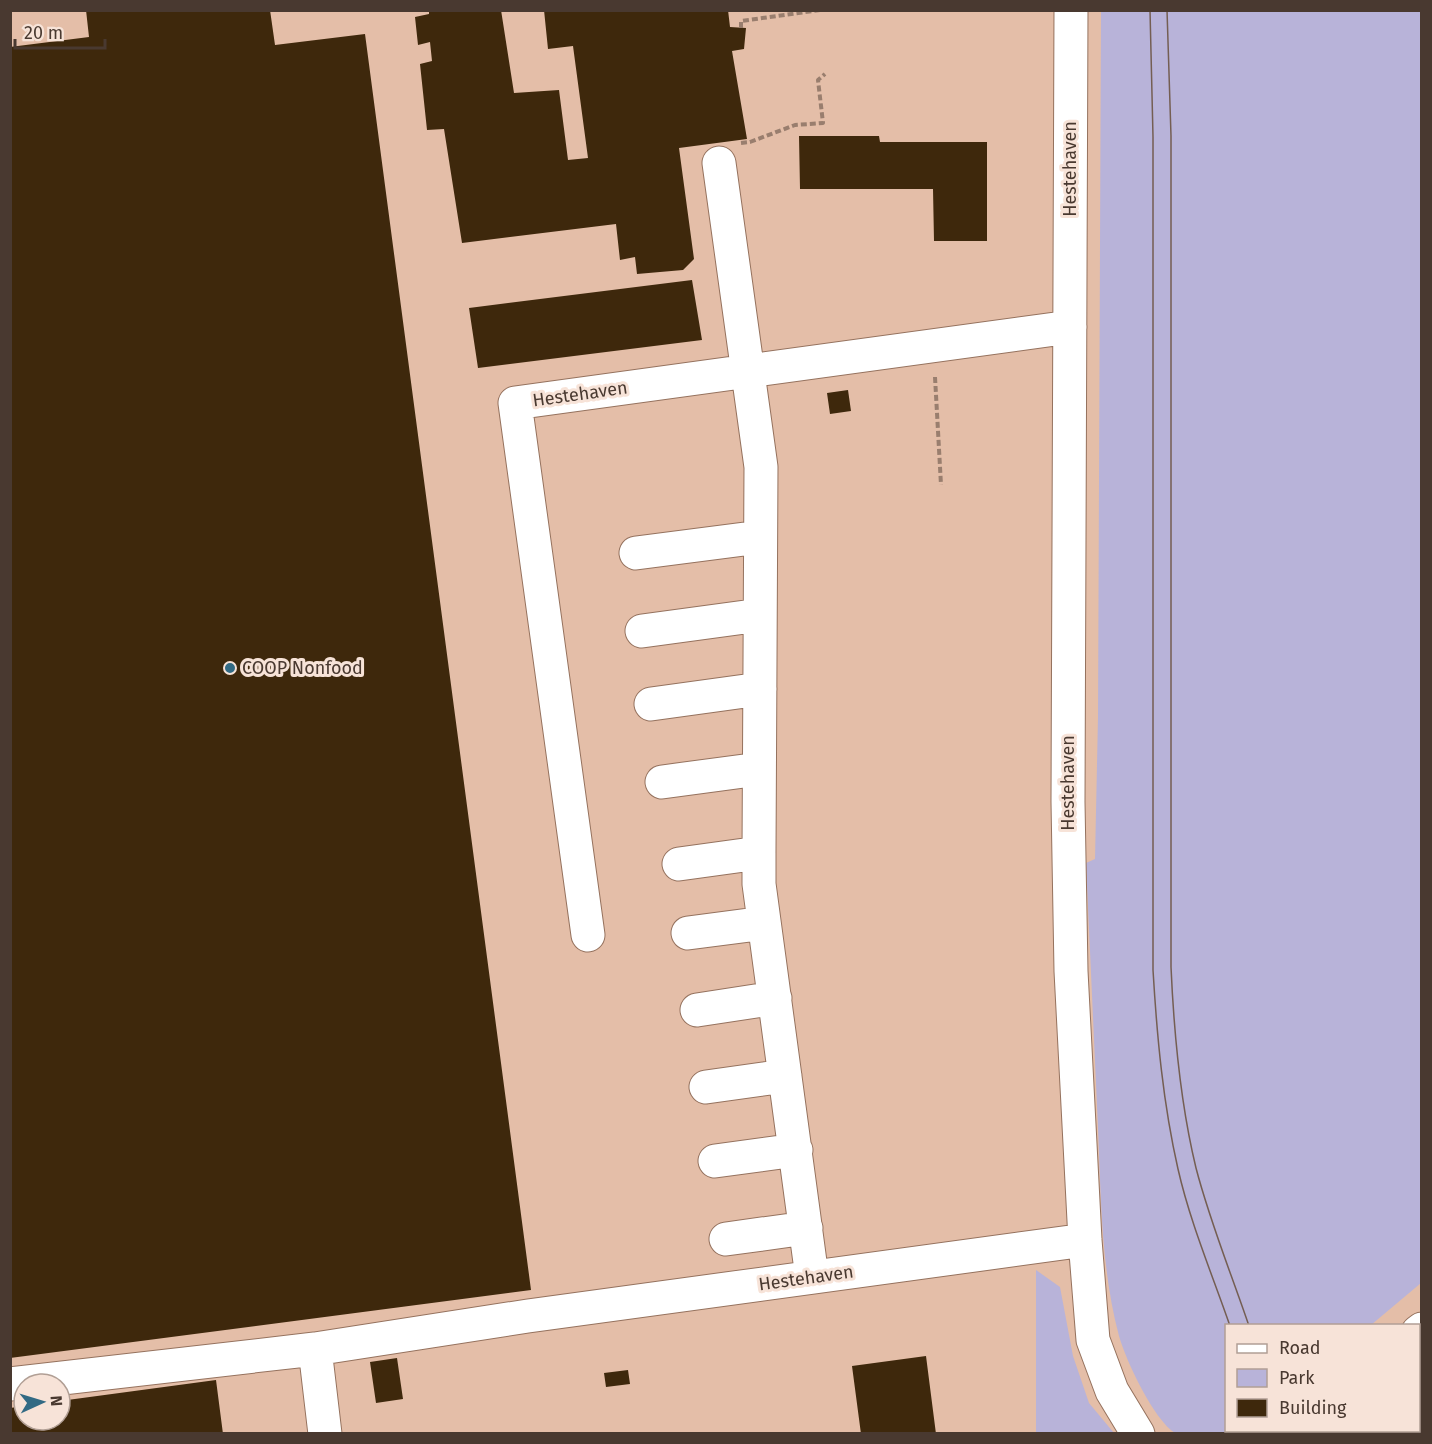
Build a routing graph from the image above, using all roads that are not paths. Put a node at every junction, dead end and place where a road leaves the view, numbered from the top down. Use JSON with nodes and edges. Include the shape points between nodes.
{"nodes":[{"id":1,"x":1071,"y":10,"type":"edge"},
{"id":2,"x":719,"y":162,"type":"road end"},
{"id":3,"x":1070,"y":327,"type":"junction"},
{"id":4,"x":748,"y":371,"type":"junction"},
{"id":5,"x":760,"y":537,"type":"junction"},
{"id":6,"x":636,"y":554,"type":"dead end"},
{"id":7,"x":760,"y":615,"type":"junction"},
{"id":8,"x":642,"y":631,"type":"dead end"},
{"id":9,"x":760,"y":689,"type":"junction"},
{"id":10,"x":651,"y":704,"type":"dead end"},
{"id":11,"x":759,"y":769,"type":"junction"},
{"id":12,"x":662,"y":782,"type":"dead end"},
{"id":13,"x":759,"y":853,"type":"junction"},
{"id":14,"x":679,"y":864,"type":"dead end"},
{"id":15,"x":765,"y":923,"type":"junction"},
{"id":16,"x":688,"y":933,"type":"dead end"},
{"id":17,"x":588,"y":935,"type":"dead end"},
{"id":18,"x":775,"y":998,"type":"junction"},
{"id":19,"x":697,"y":1010,"type":"dead end"},
{"id":20,"x":785,"y":1076,"type":"junction"},
{"id":21,"x":706,"y":1087,"type":"dead end"},
{"id":22,"x":796,"y":1150,"type":"junction"},
{"id":23,"x":715,"y":1161,"type":"dead end"},
{"id":24,"x":806,"y":1228,"type":"junction"},
{"id":25,"x":726,"y":1239,"type":"dead end"},
{"id":26,"x":1085,"y":1240,"type":"junction"},
{"id":27,"x":812,"y":1277,"type":"junction"},
{"id":28,"x":315,"y":1349,"type":"junction"},
{"id":29,"x":10,"y":1384,"type":"edge"},
{"id":30,"x":325,"y":1434,"type":"edge"},
{"id":31,"x":1138,"y":1434,"type":"edge"}],
"edges":[{"from":1,"to":3,"type":"street","name":"Hestehaven"},
{"from":2,"to":4,"type":"street"},
{"from":3,"to":4,"type":"street","name":"Hestehaven"},
{"from":3,"to":26,"type":"street","name":"Hestehaven","via":[[1068,802],[1071,971]]},
{"from":4,"to":5,"type":"street","via":[[761,467]]},
{"from":4,"to":17,"type":"street","name":"Hestehaven","via":[[515,403]]},
{"from":5,"to":6,"type":"street"},
{"from":5,"to":7,"type":"street"},
{"from":7,"to":8,"type":"street"},
{"from":7,"to":9,"type":"street"},
{"from":9,"to":10,"type":"street"},
{"from":9,"to":11,"type":"street"},
{"from":11,"to":12,"type":"street"},
{"from":11,"to":13,"type":"street"},
{"from":13,"to":14,"type":"street"},
{"from":13,"to":15,"type":"street"},
{"from":15,"to":16,"type":"street"},
{"from":15,"to":18,"type":"street"},
{"from":18,"to":19,"type":"street"},
{"from":18,"to":20,"type":"street"},
{"from":20,"to":21,"type":"street"},
{"from":20,"to":22,"type":"street"},
{"from":22,"to":23,"type":"street"},
{"from":22,"to":24,"type":"street"},
{"from":24,"to":25,"type":"street"},
{"from":24,"to":27,"type":"street"},
{"from":26,"to":27,"type":"street","name":"Hestehaven"},
{"from":26,"to":31,"type":"street","name":"Hestehaven","via":[[1093,1340],[1112,1391]]},
{"from":27,"to":28,"type":"street","name":"Hestehaven"},
{"from":28,"to":29,"type":"street","name":"Hestehaven"},
{"from":28,"to":30,"type":"street"}]}
